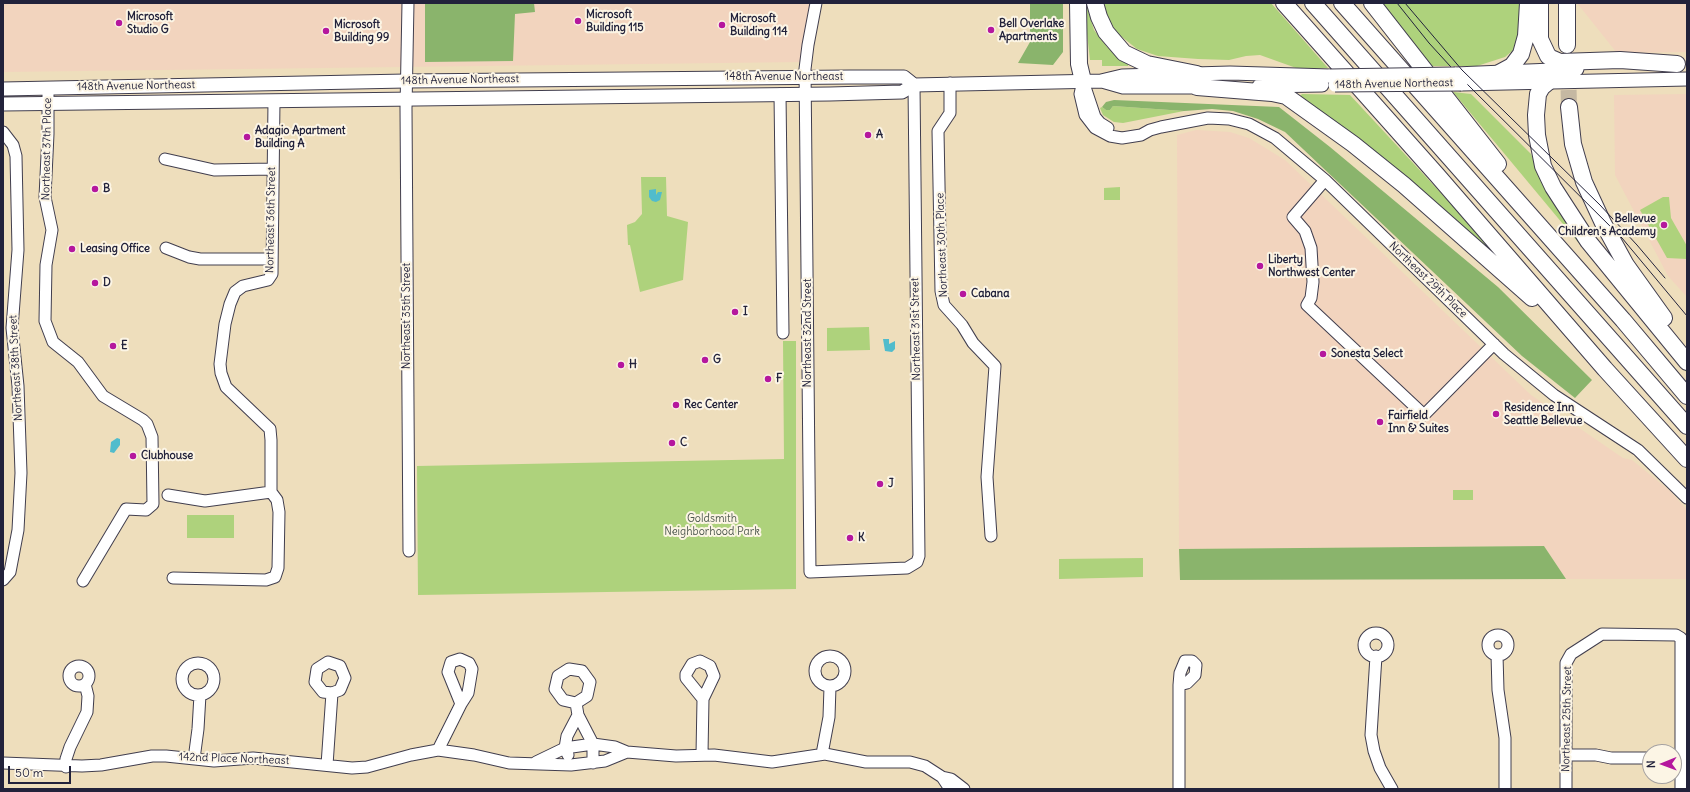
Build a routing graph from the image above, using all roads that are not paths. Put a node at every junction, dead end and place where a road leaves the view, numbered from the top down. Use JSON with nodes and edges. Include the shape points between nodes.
{"nodes":[{"id":1,"x":408,"y":3,"type":"edge"},
{"id":2,"x":816,"y":3,"type":"edge"},
{"id":3,"x":1078,"y":3,"type":"edge"},
{"id":4,"x":1095,"y":3,"type":"edge"},
{"id":5,"x":1284,"y":3,"type":"edge"},
{"id":6,"x":1313,"y":3,"type":"edge"},
{"id":7,"x":1342,"y":3,"type":"edge"},
{"id":8,"x":1372,"y":3,"type":"edge"},
{"id":9,"x":1528,"y":3,"type":"edge"},
{"id":10,"x":1540,"y":3,"type":"edge"},
{"id":11,"x":1567,"y":3,"type":"edge"},
{"id":12,"x":1567,"y":46,"type":"dead end"},
{"id":13,"x":1682,"y":64,"type":"edge"},
{"id":14,"x":1499,"y":73,"type":"junction"},
{"id":15,"x":806,"y":77,"type":"junction"},
{"id":16,"x":1458,"y":79,"type":"junction"},
{"id":17,"x":1687,"y":79,"type":"edge"},
{"id":18,"x":406,"y":81,"type":"junction"},
{"id":19,"x":1083,"y":81,"type":"junction"},
{"id":20,"x":1197,"y":81,"type":"junction"},
{"id":21,"x":1548,"y":82,"type":"junction"},
{"id":22,"x":950,"y":83,"type":"junction"},
{"id":23,"x":914,"y":85,"type":"junction"},
{"id":24,"x":48,"y":88,"type":"junction"},
{"id":25,"x":3,"y":89,"type":"edge"},
{"id":26,"x":780,"y":94,"type":"junction"},
{"id":27,"x":807,"y":94,"type":"junction"},
{"id":28,"x":406,"y":100,"type":"junction"},
{"id":29,"x":274,"y":101,"type":"junction"},
{"id":30,"x":3,"y":104,"type":"edge"},
{"id":31,"x":48,"y":104,"type":"junction"},
{"id":32,"x":1569,"y":106,"type":"tunnel mouth"},
{"id":33,"x":3,"y":132,"type":"edge"},
{"id":34,"x":165,"y":159,"type":"dead end"},
{"id":35,"x":272,"y":169,"type":"junction"},
{"id":36,"x":1325,"y":180,"type":"junction"},
{"id":37,"x":166,"y":248,"type":"dead end"},
{"id":38,"x":272,"y":259,"type":"junction"},
{"id":39,"x":1622,"y":320,"type":"junction"},
{"id":40,"x":783,"y":332,"type":"dead end"},
{"id":41,"x":1494,"y":344,"type":"junction"},
{"id":42,"x":1687,"y":348,"type":"edge"},
{"id":43,"x":1687,"y":362,"type":"edge"},
{"id":44,"x":1605,"y":369,"type":"junction"},
{"id":45,"x":1687,"y":396,"type":"edge"},
{"id":46,"x":1687,"y":426,"type":"edge"},
{"id":47,"x":1687,"y":459,"type":"edge"},
{"id":48,"x":271,"y":492,"type":"junction"},
{"id":49,"x":168,"y":495,"type":"dead end"},
{"id":50,"x":1687,"y":498,"type":"edge"},
{"id":51,"x":991,"y":536,"type":"dead end"},
{"id":52,"x":409,"y":551,"type":"dead end"},
{"id":53,"x":810,"y":572,"type":"joint"},
{"id":54,"x":173,"y":578,"type":"dead end"},
{"id":55,"x":3,"y":580,"type":"edge"},
{"id":56,"x":83,"y":581,"type":"dead end"},
{"id":57,"x":1497,"y":655,"type":"dead end"},
{"id":58,"x":1376,"y":656,"type":"dead end"},
{"id":59,"x":85,"y":684,"type":"dead end"},
{"id":60,"x":1179,"y":685,"type":"dead end"},
{"id":61,"x":830,"y":686,"type":"dead end"},
{"id":62,"x":332,"y":693,"type":"dead end"},
{"id":63,"x":200,"y":695,"type":"dead end"},
{"id":64,"x":703,"y":699,"type":"dead end"},
{"id":65,"x":576,"y":703,"type":"dead end"},
{"id":66,"x":461,"y":704,"type":"dead end"},
{"id":67,"x":578,"y":715,"type":"junction"},
{"id":68,"x":593,"y":744,"type":"junction"},
{"id":69,"x":1677,"y":744,"type":"edge"},
{"id":70,"x":566,"y":748,"type":"junction"},
{"id":71,"x":438,"y":750,"type":"junction"},
{"id":72,"x":627,"y":752,"type":"junction"},
{"id":73,"x":702,"y":754,"type":"junction"},
{"id":74,"x":822,"y":754,"type":"junction"},
{"id":75,"x":1566,"y":755,"type":"junction"},
{"id":76,"x":1642,"y":758,"type":"edge"},
{"id":77,"x":194,"y":759,"type":"junction"},
{"id":78,"x":3,"y":763,"type":"edge"},
{"id":79,"x":534,"y":763,"type":"junction"},
{"id":80,"x":593,"y":763,"type":"junction"},
{"id":81,"x":327,"y":765,"type":"junction"},
{"id":82,"x":571,"y":765,"type":"junction"},
{"id":83,"x":68,"y":767,"type":"junction"},
{"id":84,"x":942,"y":777,"type":"junction"},
{"id":85,"x":950,"y":789,"type":"edge"},
{"id":86,"x":964,"y":789,"type":"edge"},
{"id":87,"x":1179,"y":789,"type":"edge"},
{"id":88,"x":1392,"y":789,"type":"edge"},
{"id":89,"x":1505,"y":789,"type":"edge"},
{"id":90,"x":1566,"y":789,"type":"edge"}],
"edges":[{"from":1,"to":18,"type":"street"},
{"from":2,"to":15,"type":"street","name":"Northeast 32nd Street","via":[[808,45]]},
{"from":3,"to":19,"type":"highway","via":[[1079,64]]},
{"from":4,"to":20,"type":"highway","via":[[1098,17],[1106,32],[1124,53],[1147,64]]},
{"from":5,"to":44,"type":"highway"},
{"from":6,"to":46,"type":"highway"},
{"from":7,"to":39,"type":"highway"},
{"from":8,"to":39,"type":"highway","via":[[1481,143],[1594,280]]},
{"from":9,"to":14,"type":"highway","via":[[1522,54],[1512,66]]},
{"from":10,"to":13,"type":"highway","via":[[1540,39],[1548,56],[1560,62],[1620,60]]},
{"from":11,"to":12,"type":"highway"},
{"from":13,"to":14,"type":"main road","name":"148th Avenue Northeast"},
{"from":14,"to":16,"type":"main road","name":"148th Avenue Northeast"},
{"from":15,"to":18,"type":"main road","name":"148th Avenue Northeast"},
{"from":15,"to":23,"type":"main road","name":"148th Avenue Northeast","via":[[904,77]]},
{"from":15,"to":27,"type":"street","name":"Northeast 32nd Street"},
{"from":16,"to":20,"type":"main road","name":"148th Avenue Northeast","bridge":true},
{"from":16,"to":21,"type":"main road","name":"148th Avenue Northeast"},
{"from":17,"to":21,"type":"main road","name":"148th Avenue Northeast"},
{"from":18,"to":24,"type":"main road","name":"148th Avenue Northeast"},
{"from":18,"to":28,"type":"street","name":"Northeast 35th Street"},
{"from":19,"to":20,"type":"main road","name":"148th Avenue Northeast","via":[[1101,81],[1123,87]]},
{"from":19,"to":22,"type":"main road","name":"148th Avenue Northeast"},
{"from":19,"to":36,"type":"street","name":"Northeast 29th Place","via":[[1080,100],[1085,115],[1095,128],[1110,136],[1122,138],[1141,135],[1150,130],[1192,120],[1230,119],[1249,124],[1275,138]]},
{"from":20,"to":44,"type":"highway","via":[[1286,96],[1308,111],[1354,144],[1429,206],[1548,313]]},
{"from":21,"to":43,"type":"highway","via":[[1538,94],[1536,115],[1543,166],[1553,187],[1588,241]]},
{"from":22,"to":23,"type":"main road","name":"148th Avenue Northeast"},
{"from":22,"to":51,"type":"street","name":"Northeast 30th Place","via":[[950,113],[938,131],[941,291],[944,305],[995,366],[987,477]]},
{"from":23,"to":27,"type":"main road","name":"148th Avenue Northeast","via":[[902,92]]},
{"from":23,"to":53,"type":"street","name":"Northeast 31st Street","via":[[919,556],[917,562],[907,568]]},
{"from":24,"to":25,"type":"main road","name":"148th Avenue Northeast"},
{"from":24,"to":31,"type":"street","name":"Northeast 37th Place"},
{"from":26,"to":27,"type":"main road","name":"148th Avenue Northeast"},
{"from":26,"to":28,"type":"main road","name":"148th Avenue Northeast"},
{"from":26,"to":40,"type":"street"},
{"from":27,"to":53,"type":"street","name":"Northeast 32nd Street"},
{"from":28,"to":29,"type":"main road","name":"148th Avenue Northeast"},
{"from":28,"to":52,"type":"street","name":"Northeast 35th Street"},
{"from":29,"to":31,"type":"main road","name":"148th Avenue Northeast"},
{"from":29,"to":35,"type":"street","name":"Northeast 36th Street"},
{"from":30,"to":31,"type":"main road","name":"148th Avenue Northeast"},
{"from":31,"to":56,"type":"street","name":"Northeast 37th Place","via":[[45,197],[52,230],[46,265],[45,321],[53,342],[78,362],[103,396],[143,420],[152,436],[153,504],[146,510],[126,509]]},
{"from":32,"to":42,"type":"highway","via":[[1577,164],[1603,223],[1637,281]]},
{"from":33,"to":55,"type":"street","name":"Northeast 38th Street","via":[[14,145],[16,156],[18,250],[12,328],[18,386],[21,473],[18,530],[10,572]]},
{"from":34,"to":35,"type":"street","via":[[214,170]]},
{"from":35,"to":38,"type":"street","name":"Northeast 36th Street"},
{"from":36,"to":41,"type":"street","name":"Northeast 29th Place"},
{"from":36,"to":41,"type":"street","via":[[1293,217],[1305,231],[1311,248],[1313,282],[1311,298],[1307,305],[1424,415]]},
{"from":37,"to":38,"type":"street","via":[[200,259]]},
{"from":38,"to":48,"type":"street","name":"Northeast 36th Street","via":[[270,278],[243,286],[232,298],[225,324],[220,364],[226,387],[270,429]]},
{"from":39,"to":45,"type":"highway"},
{"from":41,"to":50,"type":"street","name":"Northeast 29th Place","via":[[1554,395],[1638,450]]},
{"from":44,"to":47,"type":"highway"},
{"from":48,"to":49,"type":"street","via":[[205,501]]},
{"from":48,"to":54,"type":"street","name":"Northeast 36th Street","via":[[277,500],[279,512],[279,559],[275,577],[260,580]]},
{"from":57,"to":89,"type":"street","via":[[1498,690],[1505,738]]},
{"from":58,"to":88,"type":"street","via":[[1371,735],[1380,768]]},
{"from":59,"to":83,"type":"street","via":[[88,696],[86,712],[67,754]]},
{"from":60,"to":87,"type":"street"},
{"from":61,"to":74,"type":"street","via":[[829,718]]},
{"from":62,"to":81,"type":"street"},
{"from":63,"to":77,"type":"street"},
{"from":64,"to":73,"type":"street"},
{"from":65,"to":67,"type":"street"},
{"from":66,"to":71,"type":"street"},
{"from":67,"to":68,"type":"street"},
{"from":67,"to":70,"type":"street","via":[[567,736]]},
{"from":68,"to":70,"type":"street","name":"142nd Place Northeast"},
{"from":68,"to":72,"type":"street","name":"142nd Place Northeast","via":[[615,747]]},
{"from":68,"to":80,"type":"street"},
{"from":69,"to":75,"type":"street","name":"Northeast 25th Street","via":[[1681,638],[1676,635],[1602,634],[1571,654],[1566,663]]},
{"from":70,"to":79,"type":"street","name":"142nd Place Northeast"},
{"from":70,"to":82,"type":"street"},
{"from":71,"to":79,"type":"street","name":"142nd Place Northeast","via":[[509,763]]},
{"from":71,"to":81,"type":"street","name":"142nd Place Northeast","via":[[367,768]]},
{"from":72,"to":73,"type":"street","name":"142nd Place Northeast","via":[[676,756]]},
{"from":72,"to":80,"type":"street","name":"142nd Place Northeast"},
{"from":73,"to":74,"type":"street","name":"142nd Place Northeast","via":[[772,762]]},
{"from":74,"to":84,"type":"street","name":"142nd Place Northeast","via":[[866,762],[910,762],[925,766]]},
{"from":75,"to":76,"type":"street"},
{"from":75,"to":90,"type":"street","name":"Northeast 25th Street"},
{"from":77,"to":81,"type":"street","name":"142nd Place Northeast","via":[[253,758]]},
{"from":77,"to":83,"type":"street","name":"142nd Place Northeast","via":[[152,756],[101,765]]},
{"from":78,"to":83,"type":"street","name":"142nd Place Northeast"},
{"from":79,"to":82,"type":"street","name":"142nd Place Northeast"},
{"from":80,"to":82,"type":"street","name":"142nd Place Northeast"},
{"from":84,"to":85,"type":"street"},
{"from":84,"to":86,"type":"street","via":[[951,779]]}]}
